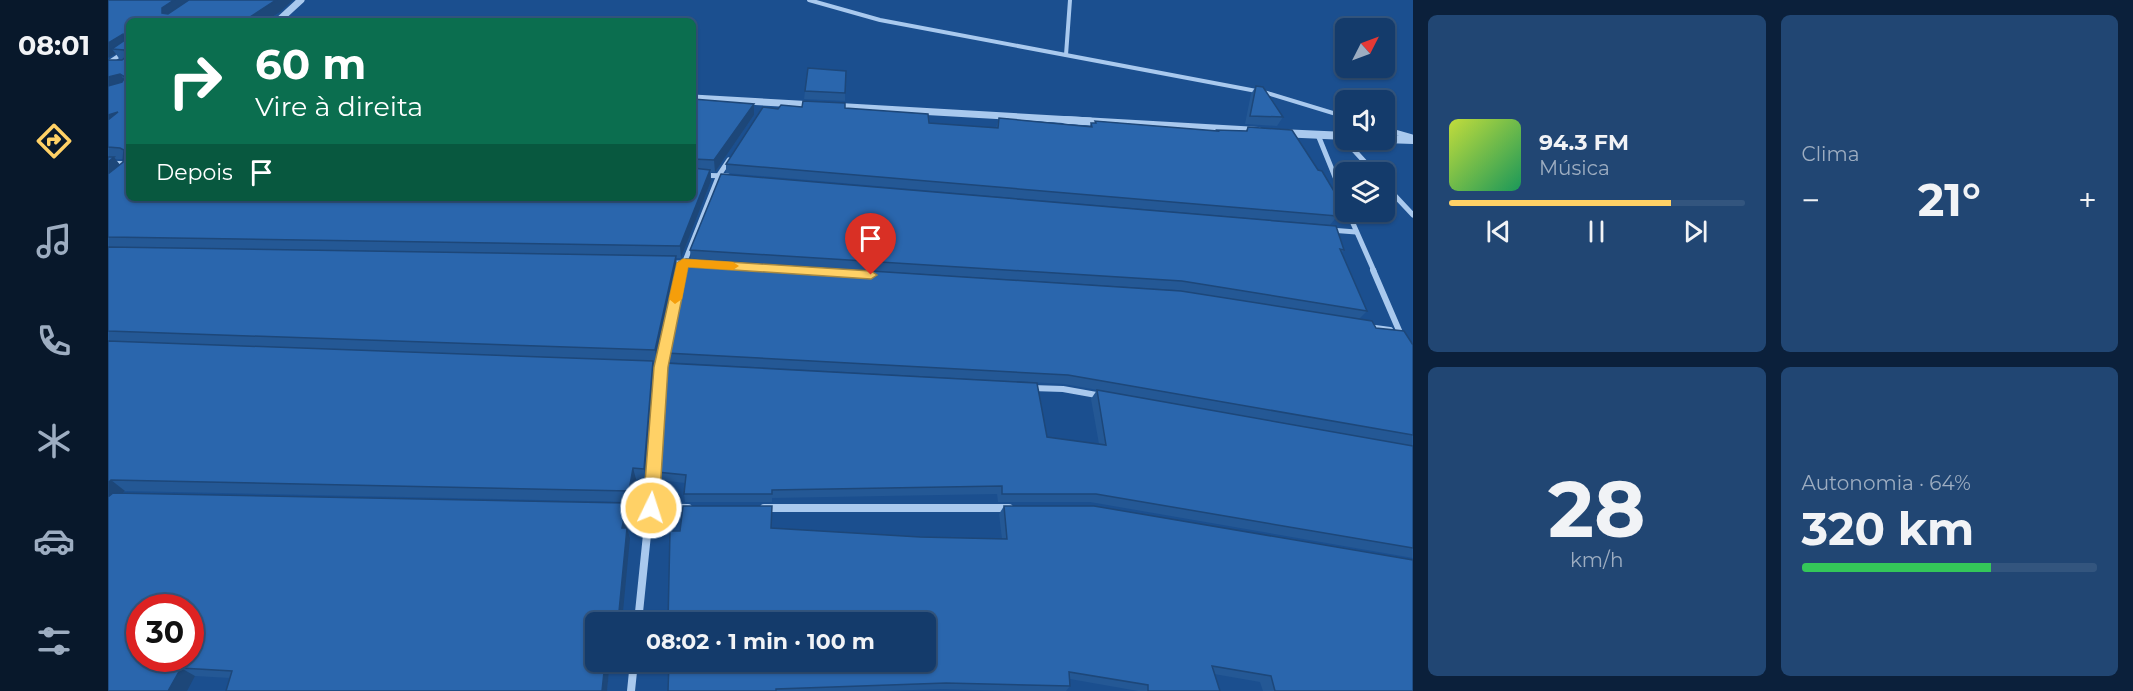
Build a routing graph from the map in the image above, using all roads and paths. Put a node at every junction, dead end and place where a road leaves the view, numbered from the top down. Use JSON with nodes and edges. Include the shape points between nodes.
{"nodes":[{"id":1,"x":301,"y":0,"type":"edge"},
{"id":2,"x":809,"y":0,"type":"edge"},
{"id":3,"x":1070,"y":0,"type":"edge"},
{"id":4,"x":281,"y":18,"type":"edge"},
{"id":5,"x":126,"y":51,"type":"edge"},
{"id":6,"x":1066,"y":55,"type":"junction"},
{"id":7,"x":108,"y":64,"type":"edge"},
{"id":8,"x":118,"y":66,"type":"edge"},
{"id":9,"x":696,"y":98,"type":"edge"},
{"id":10,"x":768,"y":102,"type":"junction"},
{"id":11,"x":762,"y":112,"type":"edge"},
{"id":12,"x":1335,"y":114,"type":"edge"},
{"id":13,"x":1395,"y":133,"type":"edge"},
{"id":14,"x":1318,"y":135,"type":"junction"},
{"id":15,"x":1335,"y":136,"type":"edge"},
{"id":16,"x":1395,"y":139,"type":"edge"},
{"id":17,"x":1413,"y":139,"type":"edge"},
{"id":18,"x":1355,"y":150,"type":"edge"},
{"id":19,"x":731,"y":157,"type":"edge"},
{"id":20,"x":1365,"y":162,"type":"edge"},
{"id":21,"x":108,"y":163,"type":"edge"},
{"id":22,"x":126,"y":164,"type":"edge"},
{"id":23,"x":696,"y":175,"type":"edge"},
{"id":24,"x":719,"y":175,"type":"junction"},
{"id":25,"x":731,"y":176,"type":"edge"},
{"id":26,"x":1335,"y":177,"type":"edge"},
{"id":27,"x":1395,"y":196,"type":"edge"},
{"id":28,"x":1413,"y":215,"type":"edge"},
{"id":29,"x":1352,"y":222,"type":"edge"},
{"id":30,"x":1321,"y":229,"type":"edge"},
{"id":31,"x":1356,"y":232,"type":"junction"},
{"id":32,"x":659,"y":262,"type":"edge"},
{"id":33,"x":683,"y":263,"type":"junction"},
{"id":34,"x":695,"y":264,"type":"edge"},
{"id":35,"x":1363,"y":326,"type":"edge"},
{"id":36,"x":1398,"y":332,"type":"junction"},
{"id":37,"x":1403,"y":338,"type":"edge"},
{"id":38,"x":638,"y":366,"type":"edge"},
{"id":39,"x":661,"y":367,"type":"junction"},
{"id":40,"x":685,"y":369,"type":"edge"},
{"id":41,"x":1027,"y":387,"type":"edge"},
{"id":42,"x":1109,"y":398,"type":"edge"},
{"id":43,"x":615,"y":507,"type":"edge"},
{"id":44,"x":651,"y":508,"type":"junction"},
{"id":45,"x":698,"y":508,"type":"edge"},
{"id":46,"x":757,"y":508,"type":"edge"},
{"id":47,"x":1018,"y":508,"type":"edge"},
{"id":48,"x":640,"y":612,"type":"edge"},
{"id":49,"x":633,"y":672,"type":"edge"},
{"id":50,"x":631,"y":691,"type":"edge"}],
"edges":[{"from":1,"to":4,"type":"street"},
{"from":2,"to":6,"type":"street","via":[[880,20]]},
{"from":3,"to":6,"type":"street"},
{"from":5,"to":7,"type":"street"},
{"from":6,"to":12,"type":"street","via":[[1267,93]]},
{"from":7,"to":8,"type":"street"},
{"from":9,"to":10,"type":"street"},
{"from":10,"to":11,"type":"street"},
{"from":10,"to":14,"type":"street"},
{"from":13,"to":17,"type":"street"},
{"from":14,"to":15,"type":"street"},
{"from":14,"to":26,"type":"street"},
{"from":16,"to":17,"type":"street"},
{"from":18,"to":20,"type":"street"},
{"from":19,"to":24,"type":"street"},
{"from":21,"to":22,"type":"street"},
{"from":23,"to":24,"type":"street"},
{"from":24,"to":25,"type":"street"},
{"from":24,"to":33,"type":"street"},
{"from":27,"to":28,"type":"street"},
{"from":29,"to":31,"type":"street"},
{"from":30,"to":31,"type":"street"},
{"from":31,"to":36,"type":"street"},
{"from":32,"to":33,"type":"street"},
{"from":33,"to":34,"type":"street"},
{"from":33,"to":39,"type":"street"},
{"from":35,"to":36,"type":"street"},
{"from":36,"to":37,"type":"street"},
{"from":38,"to":39,"type":"street"},
{"from":39,"to":40,"type":"street"},
{"from":39,"to":44,"type":"street"},
{"from":41,"to":42,"type":"street"},
{"from":43,"to":44,"type":"street"},
{"from":44,"to":45,"type":"street"},
{"from":44,"to":48,"type":"street"},
{"from":46,"to":47,"type":"street"},
{"from":49,"to":50,"type":"street"}]}
